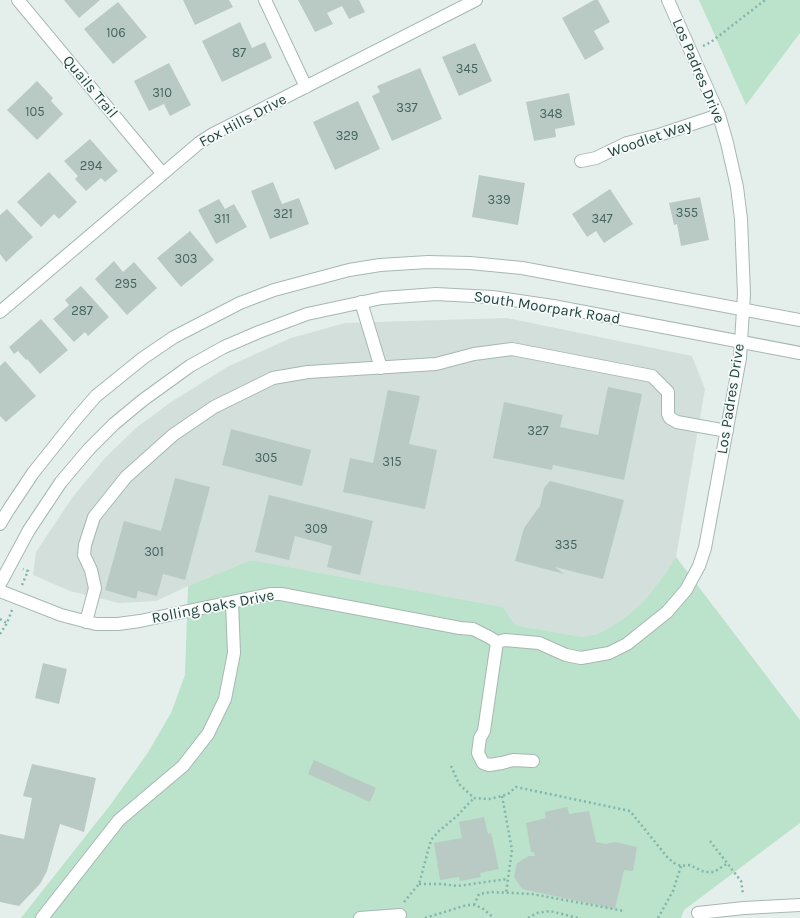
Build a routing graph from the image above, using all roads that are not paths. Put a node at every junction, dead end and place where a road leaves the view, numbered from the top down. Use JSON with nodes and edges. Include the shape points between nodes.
{"nodes":[{"id":1,"x":18,"y":0,"type":"edge"},
{"id":2,"x":265,"y":0,"type":"edge"},
{"id":3,"x":476,"y":0,"type":"edge"},
{"id":4,"x":668,"y":0,"type":"edge"},
{"id":5,"x":306,"y":87,"type":"junction"},
{"id":6,"x":719,"y":115,"type":"junction"},
{"id":7,"x":581,"y":161,"type":"dead end"},
{"id":8,"x":162,"y":173,"type":"junction"},
{"id":9,"x":361,"y":302,"type":"junction"},
{"id":10,"x":743,"y":310,"type":"junction"},
{"id":11,"x":0,"y":312,"type":"edge"},
{"id":12,"x":800,"y":320,"type":"edge"},
{"id":13,"x":741,"y":342,"type":"junction"},
{"id":14,"x":800,"y":353,"type":"edge"},
{"id":15,"x":381,"y":368,"type":"junction"},
{"id":16,"x":727,"y":431,"type":"junction"},
{"id":17,"x":0,"y":524,"type":"edge"},
{"id":18,"x":0,"y":584,"type":"edge"},
{"id":19,"x":0,"y":590,"type":"edge"},
{"id":20,"x":232,"y":602,"type":"junction"},
{"id":21,"x":86,"y":622,"type":"junction"},
{"id":22,"x":497,"y":642,"type":"junction"},
{"id":23,"x":533,"y":761,"type":"dead end"},
{"id":24,"x":800,"y":905,"type":"edge"},
{"id":25,"x":698,"y":914,"type":"dead end"},
{"id":26,"x":400,"y":915,"type":"road end"},
{"id":27,"x":42,"y":918,"type":"edge"},
{"id":28,"x":360,"y":918,"type":"edge"}],
"edges":[{"from":1,"to":8,"type":"street","name":"Quails Trail"},
{"from":2,"to":5,"type":"street"},
{"from":3,"to":5,"type":"street","name":"Fox Hills Drive"},
{"from":4,"to":6,"type":"street","name":"Los Padres Drive"},
{"from":5,"to":8,"type":"street","name":"Fox Hills Drive","via":[[213,134]]},
{"from":6,"to":7,"type":"street","name":"Woodlet Way","via":[[627,143],[596,158]]},
{"from":6,"to":10,"type":"street","name":"Los Padres Drive","via":[[728,143],[741,218]]},
{"from":8,"to":11,"type":"street","name":"Fox Hills Drive"},
{"from":9,"to":13,"type":"street","name":"South Moorpark Road","via":[[436,294],[492,297]]},
{"from":9,"to":15,"type":"street"},
{"from":9,"to":18,"type":"street","name":"South Moorpark Road","via":[[307,314],[224,347],[190,366],[143,400],[88,449],[61,482],[29,530]]},
{"from":10,"to":12,"type":"street"},
{"from":10,"to":13,"type":"street","name":"Los Padres Drive"},
{"from":10,"to":17,"type":"street","via":[[522,268],[470,263],[380,265],[349,270],[274,290],[240,303],[174,337],[96,396],[53,446]]},
{"from":13,"to":14,"type":"street","name":"South Moorpark Road"},
{"from":13,"to":16,"type":"street","name":"Los Padres Drive"},
{"from":15,"to":16,"type":"street","via":[[436,364],[474,354],[512,349],[652,376],[668,392],[670,418],[677,422]]},
{"from":15,"to":21,"type":"street","via":[[308,372],[273,378],[214,407],[173,435],[126,477],[94,517],[84,555],[95,588]]},
{"from":16,"to":22,"type":"street","name":"Los Padres Drive","via":[[703,554],[686,590],[667,612],[627,644],[609,653],[581,658],[566,655],[539,643],[505,640]]},
{"from":19,"to":21,"type":"street","name":"Rolling Oaks Drive","via":[[61,615]]},
{"from":20,"to":21,"type":"street","name":"Rolling Oaks Drive","via":[[140,621],[118,624]]},
{"from":20,"to":22,"type":"street","name":"Rolling Oaks Drive","via":[[281,594],[473,629]]},
{"from":20,"to":27,"type":"street","via":[[234,653],[225,699],[208,734],[183,766],[119,820]]},
{"from":22,"to":23,"type":"street","via":[[484,731],[480,738],[478,753],[483,763],[488,765],[513,760]]},
{"from":24,"to":25,"type":"street"},
{"from":26,"to":28,"type":"street"}]}
